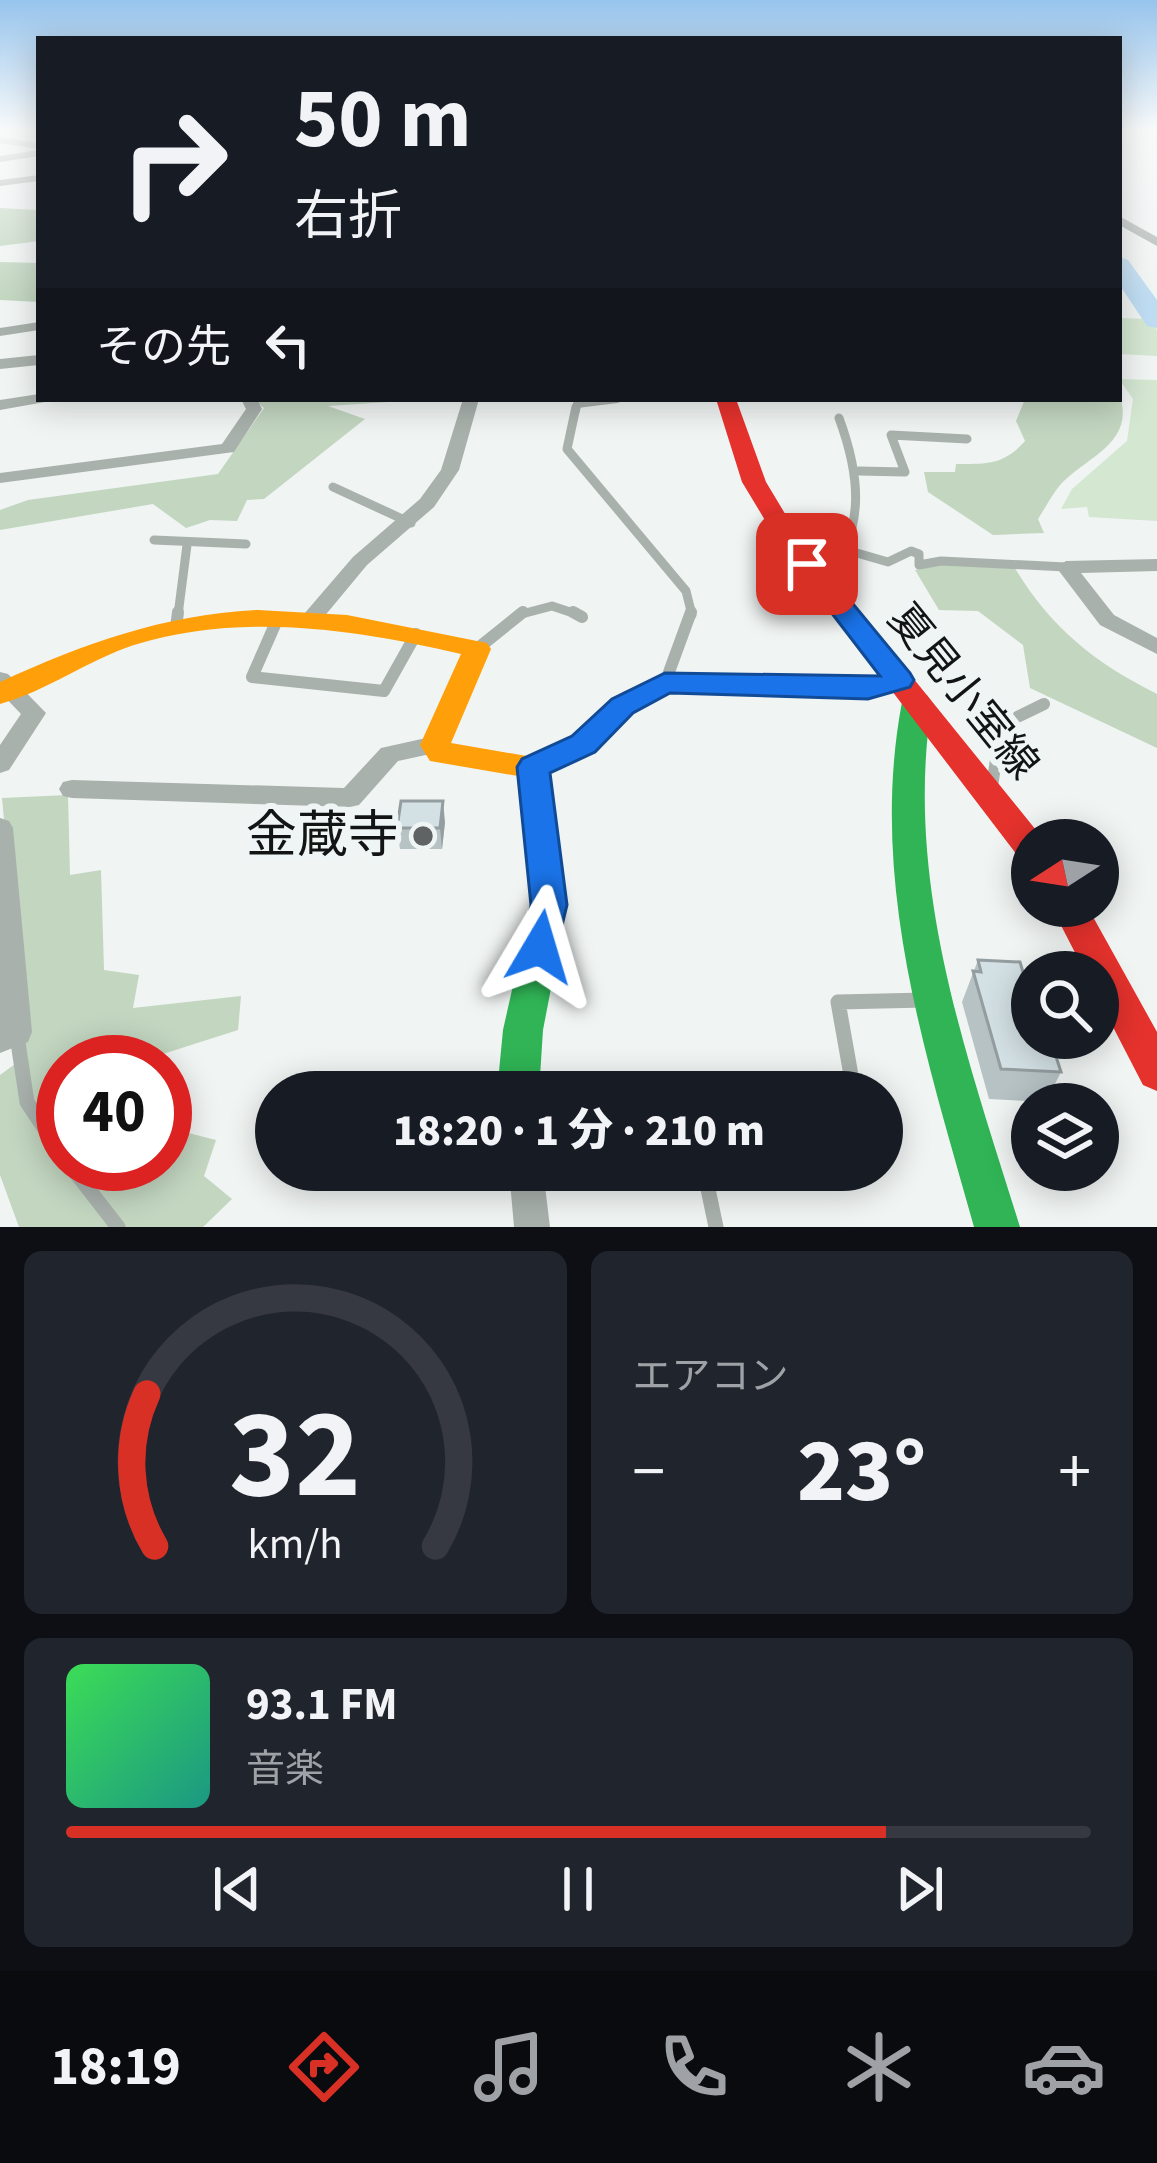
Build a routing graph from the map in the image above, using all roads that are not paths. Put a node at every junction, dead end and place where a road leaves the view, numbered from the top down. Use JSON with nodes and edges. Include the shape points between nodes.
{"nodes":[{"id":1,"x":1122,"y":222,"type":"edge"},
{"id":2,"x":1157,"y":242,"type":"edge"},
{"id":3,"x":36,"y":326,"type":"edge"},
{"id":4,"x":0,"y":332,"type":"edge"},
{"id":5,"x":36,"y":360,"type":"edge"},
{"id":6,"x":0,"y":364,"type":"edge"},
{"id":7,"x":36,"y":399,"type":"edge"},
{"id":8,"x":250,"y":402,"type":"edge"},
{"id":9,"x":469,"y":402,"type":"edge"},
{"id":10,"x":593,"y":402,"type":"edge"},
{"id":11,"x":727,"y":402,"type":"edge"},
{"id":12,"x":0,"y":405,"type":"edge"},
{"id":13,"x":839,"y":418,"type":"dead end"},
{"id":14,"x":967,"y":439,"type":"dead end"},
{"id":15,"x":860,"y":471,"type":"junction"},
{"id":16,"x":0,"y":478,"type":"edge"},
{"id":17,"x":333,"y":487,"type":"dead end"},
{"id":18,"x":410,"y":523,"type":"junction"},
{"id":19,"x":154,"y":540,"type":"dead end"},
{"id":20,"x":246,"y":544,"type":"dead end"},
{"id":21,"x":187,"y":545,"type":"junction"},
{"id":22,"x":850,"y":551,"type":"junction"},
{"id":23,"x":1157,"y":565,"type":"edge"},
{"id":24,"x":1066,"y":567,"type":"junction"},
{"id":25,"x":826,"y":588,"type":"junction"},
{"id":26,"x":582,"y":617,"type":"dead end"},
{"id":27,"x":311,"y":619,"type":"junction"},
{"id":28,"x":278,"y":620,"type":"junction"},
{"id":29,"x":176,"y":628,"type":"junction"},
{"id":30,"x":416,"y":633,"type":"junction"},
{"id":31,"x":1157,"y":646,"type":"edge"},
{"id":32,"x":476,"y":649,"type":"junction"},
{"id":33,"x":665,"y":683,"type":"junction"},
{"id":34,"x":4,"y":688,"type":"edge"},
{"id":35,"x":908,"y":691,"type":"junction"},
{"id":36,"x":1044,"y":704,"type":"dead end"},
{"id":37,"x":435,"y":745,"type":"junction"},
{"id":38,"x":0,"y":764,"type":"edge"},
{"id":39,"x":533,"y":767,"type":"junction"},
{"id":40,"x":72,"y":789,"type":"dead end"},
{"id":41,"x":992,"y":793,"type":"junction"},
{"id":42,"x":1011,"y":820,"type":"edge"},
{"id":43,"x":0,"y":828,"type":"edge"},
{"id":44,"x":1083,"y":927,"type":"edge"},
{"id":45,"x":935,"y":1000,"type":"junction"},
{"id":46,"x":1142,"y":1017,"type":"edge"},
{"id":47,"x":8,"y":1036,"type":"edge"},
{"id":48,"x":520,"y":1071,"type":"edge"},
{"id":49,"x":850,"y":1071,"type":"edge"},
{"id":50,"x":1157,"y":1072,"type":"edge"},
{"id":51,"x":36,"y":1129,"type":"edge"},
{"id":52,"x":90,"y":1191,"type":"edge"},
{"id":53,"x":535,"y":1191,"type":"edge"},
{"id":54,"x":708,"y":1191,"type":"edge"},
{"id":55,"x":118,"y":1227,"type":"edge"},
{"id":56,"x":532,"y":1227,"type":"edge"},
{"id":57,"x":716,"y":1227,"type":"edge"},
{"id":58,"x":997,"y":1227,"type":"edge"}],
"edges":[{"from":1,"to":2,"type":"street"},
{"from":3,"to":4,"type":"street"},
{"from":5,"to":6,"type":"street"},
{"from":7,"to":12,"type":"street"},
{"from":8,"to":16,"type":"street","via":[[254,409],[228,448]]},
{"from":9,"to":18,"type":"street","via":[[450,470]]},
{"from":10,"to":33,"type":"lane","via":[[577,404],[567,449],[686,591],[692,616]]},
{"from":11,"to":25,"type":"street","name":"夏見小室線","via":[[765,504]]},
{"from":13,"to":15,"type":"lane"},
{"from":14,"to":15,"type":"lane","via":[[891,435],[905,472]]},
{"from":15,"to":22,"type":"lane"},
{"from":17,"to":18,"type":"lane"},
{"from":18,"to":27,"type":"street","via":[[360,561]]},
{"from":19,"to":21,"type":"lane"},
{"from":20,"to":21,"type":"lane"},
{"from":21,"to":29,"type":"lane"},
{"from":22,"to":24,"type":"lane","via":[[888,562],[911,551],[919,566]]},
{"from":22,"to":25,"type":"lane"},
{"from":23,"to":24,"type":"street"},
{"from":24,"to":31,"type":"street","via":[[1108,620]]},
{"from":25,"to":35,"type":"street","name":"夏見小室線"},
{"from":26,"to":32,"type":"lane","via":[[562,604],[525,607]]},
{"from":27,"to":28,"type":"street"},
{"from":27,"to":30,"type":"street"},
{"from":28,"to":29,"type":"street"},
{"from":28,"to":30,"type":"lane","via":[[252,677],[384,691]]},
{"from":29,"to":34,"type":"street","via":[[120,641]]},
{"from":30,"to":32,"type":"street"},
{"from":32,"to":37,"type":"street"},
{"from":33,"to":35,"type":"lane"},
{"from":33,"to":39,"type":"lane","via":[[622,706],[584,744]]},
{"from":34,"to":38,"type":"street","via":[[34,713]]},
{"from":35,"to":41,"type":"street","name":"夏見小室線"},
{"from":35,"to":45,"type":"street","via":[[901,747]]},
{"from":36,"to":41,"type":"lane","via":[[1001,725]]},
{"from":37,"to":39,"type":"street","via":[[441,753]]},
{"from":37,"to":40,"type":"street","via":[[391,754],[350,798]]},
{"from":39,"to":48,"type":"street","via":[[549,905]]},
{"from":41,"to":42,"type":"street","name":"夏見小室線"},
{"from":43,"to":47,"type":"street"},
{"from":44,"to":46,"type":"street"},
{"from":45,"to":49,"type":"lane","via":[[838,1002]]},
{"from":45,"to":58,"type":"street"},
{"from":46,"to":50,"type":"street"},
{"from":47,"to":51,"type":"lane"},
{"from":52,"to":55,"type":"lane"},
{"from":53,"to":56,"type":"street"},
{"from":54,"to":57,"type":"lane"}]}
